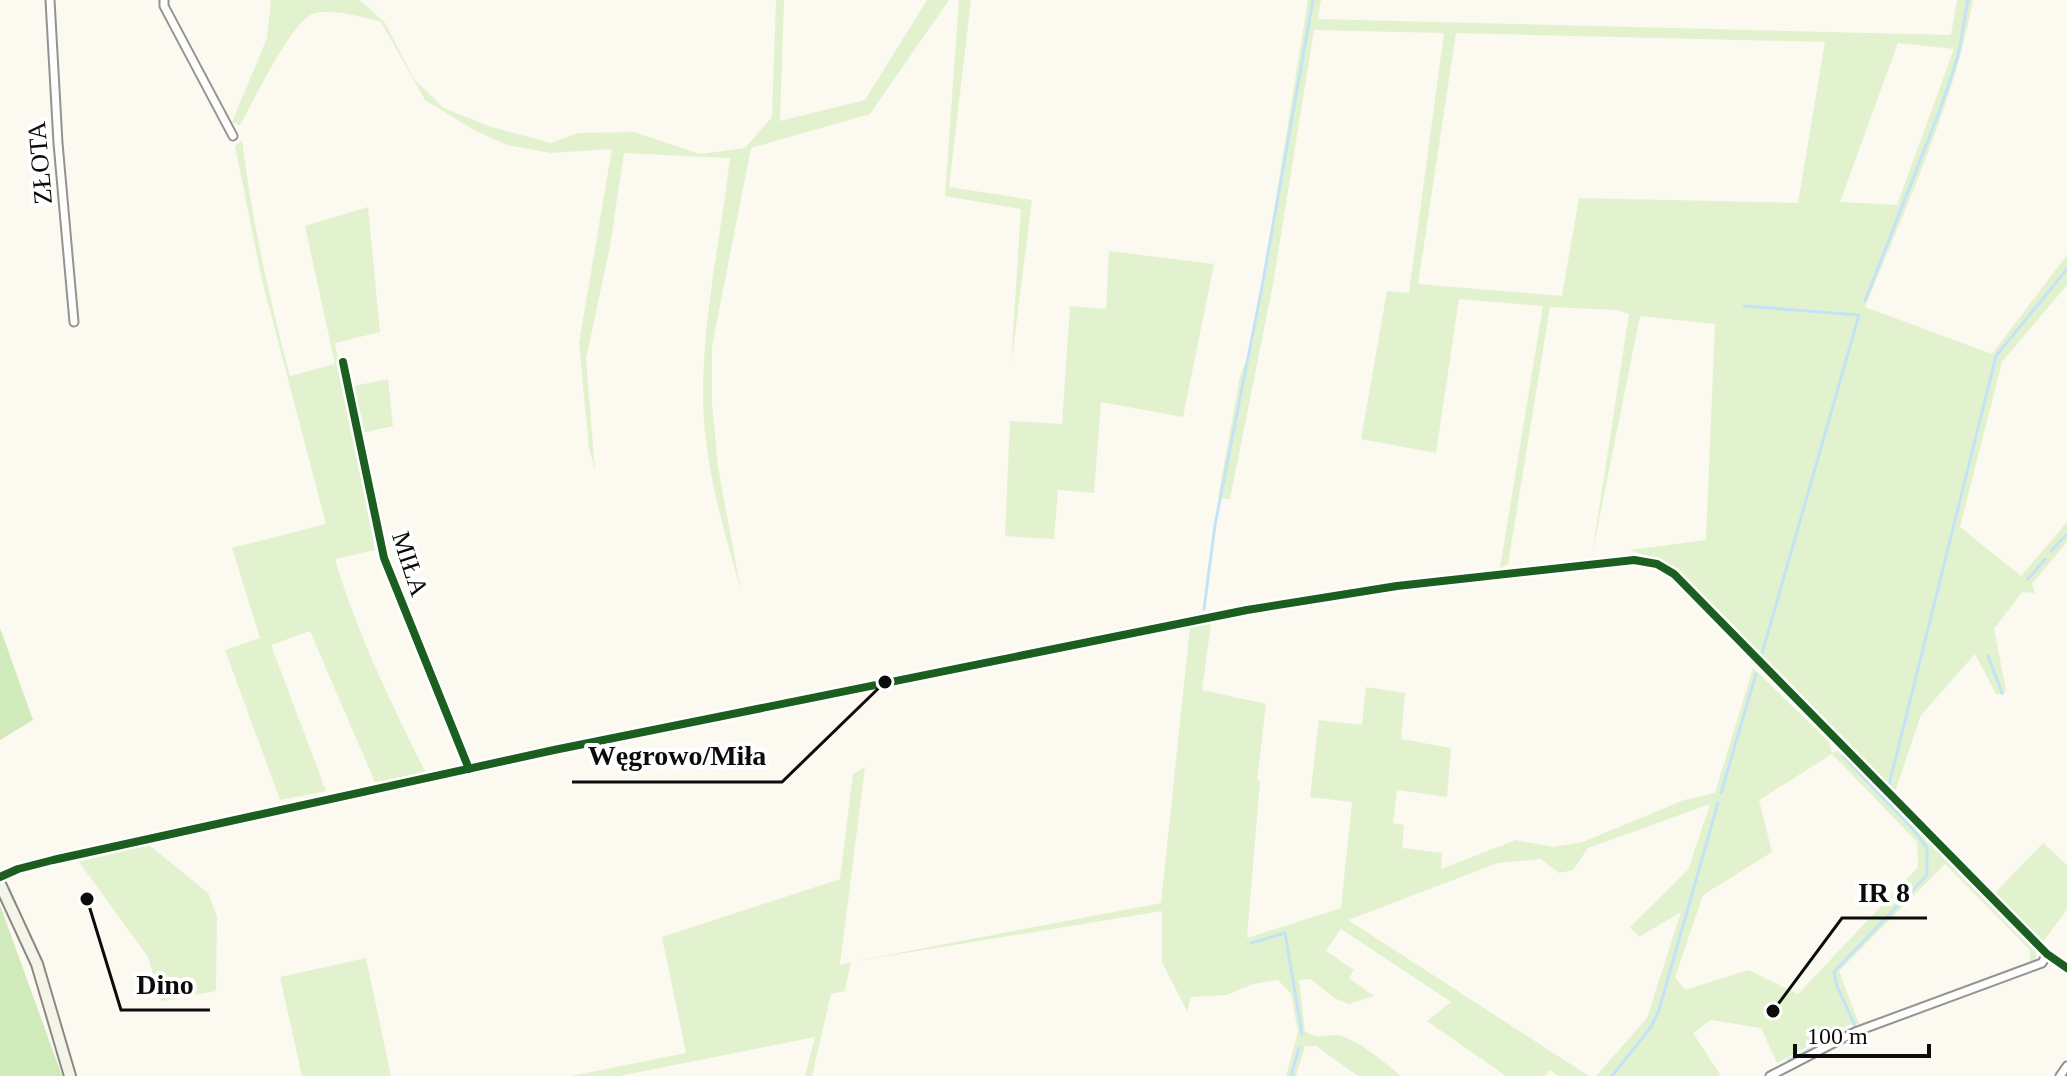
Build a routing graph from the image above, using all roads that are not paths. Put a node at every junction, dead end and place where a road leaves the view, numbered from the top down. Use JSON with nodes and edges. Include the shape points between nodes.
{"nodes":[{"id":1,"x":50,"y":0,"type":"edge"},
{"id":2,"x":164,"y":0,"type":"edge"},
{"id":3,"x":233,"y":136,"type":"dead end"},
{"id":4,"x":74,"y":322,"type":"dead end"},
{"id":5,"x":343,"y":362,"type":"dead end"},
{"id":6,"x":469,"y":769,"type":"junction"},
{"id":7,"x":0,"y":877,"type":"edge"},
{"id":8,"x":0,"y":884,"type":"edge"},
{"id":9,"x":2047,"y":954,"type":"junction"},
{"id":10,"x":2067,"y":968,"type":"edge"},
{"id":11,"x":2067,"y":1066,"type":"edge"},
{"id":12,"x":70,"y":1076,"type":"edge"},
{"id":13,"x":1770,"y":1076,"type":"edge"},
{"id":14,"x":2060,"y":1076,"type":"edge"}],
"edges":[{"from":1,"to":4,"type":"street","name":"ZŁOTA"},
{"from":2,"to":3,"type":"street"},
{"from":5,"to":6,"type":"street","name":"MIŁA","via":[[384,558]]},
{"from":6,"to":7,"type":"street","via":[[53,860]]},
{"from":6,"to":9,"type":"street","via":[[1247,610],[1397,586],[1634,560],[1674,574]]},
{"from":8,"to":12,"type":"main road","via":[[37,964]]},
{"from":9,"to":10,"type":"street"},
{"from":9,"to":13,"type":"street","via":[[2042,963],[1855,1032]]},
{"from":11,"to":14,"type":"street"}]}
